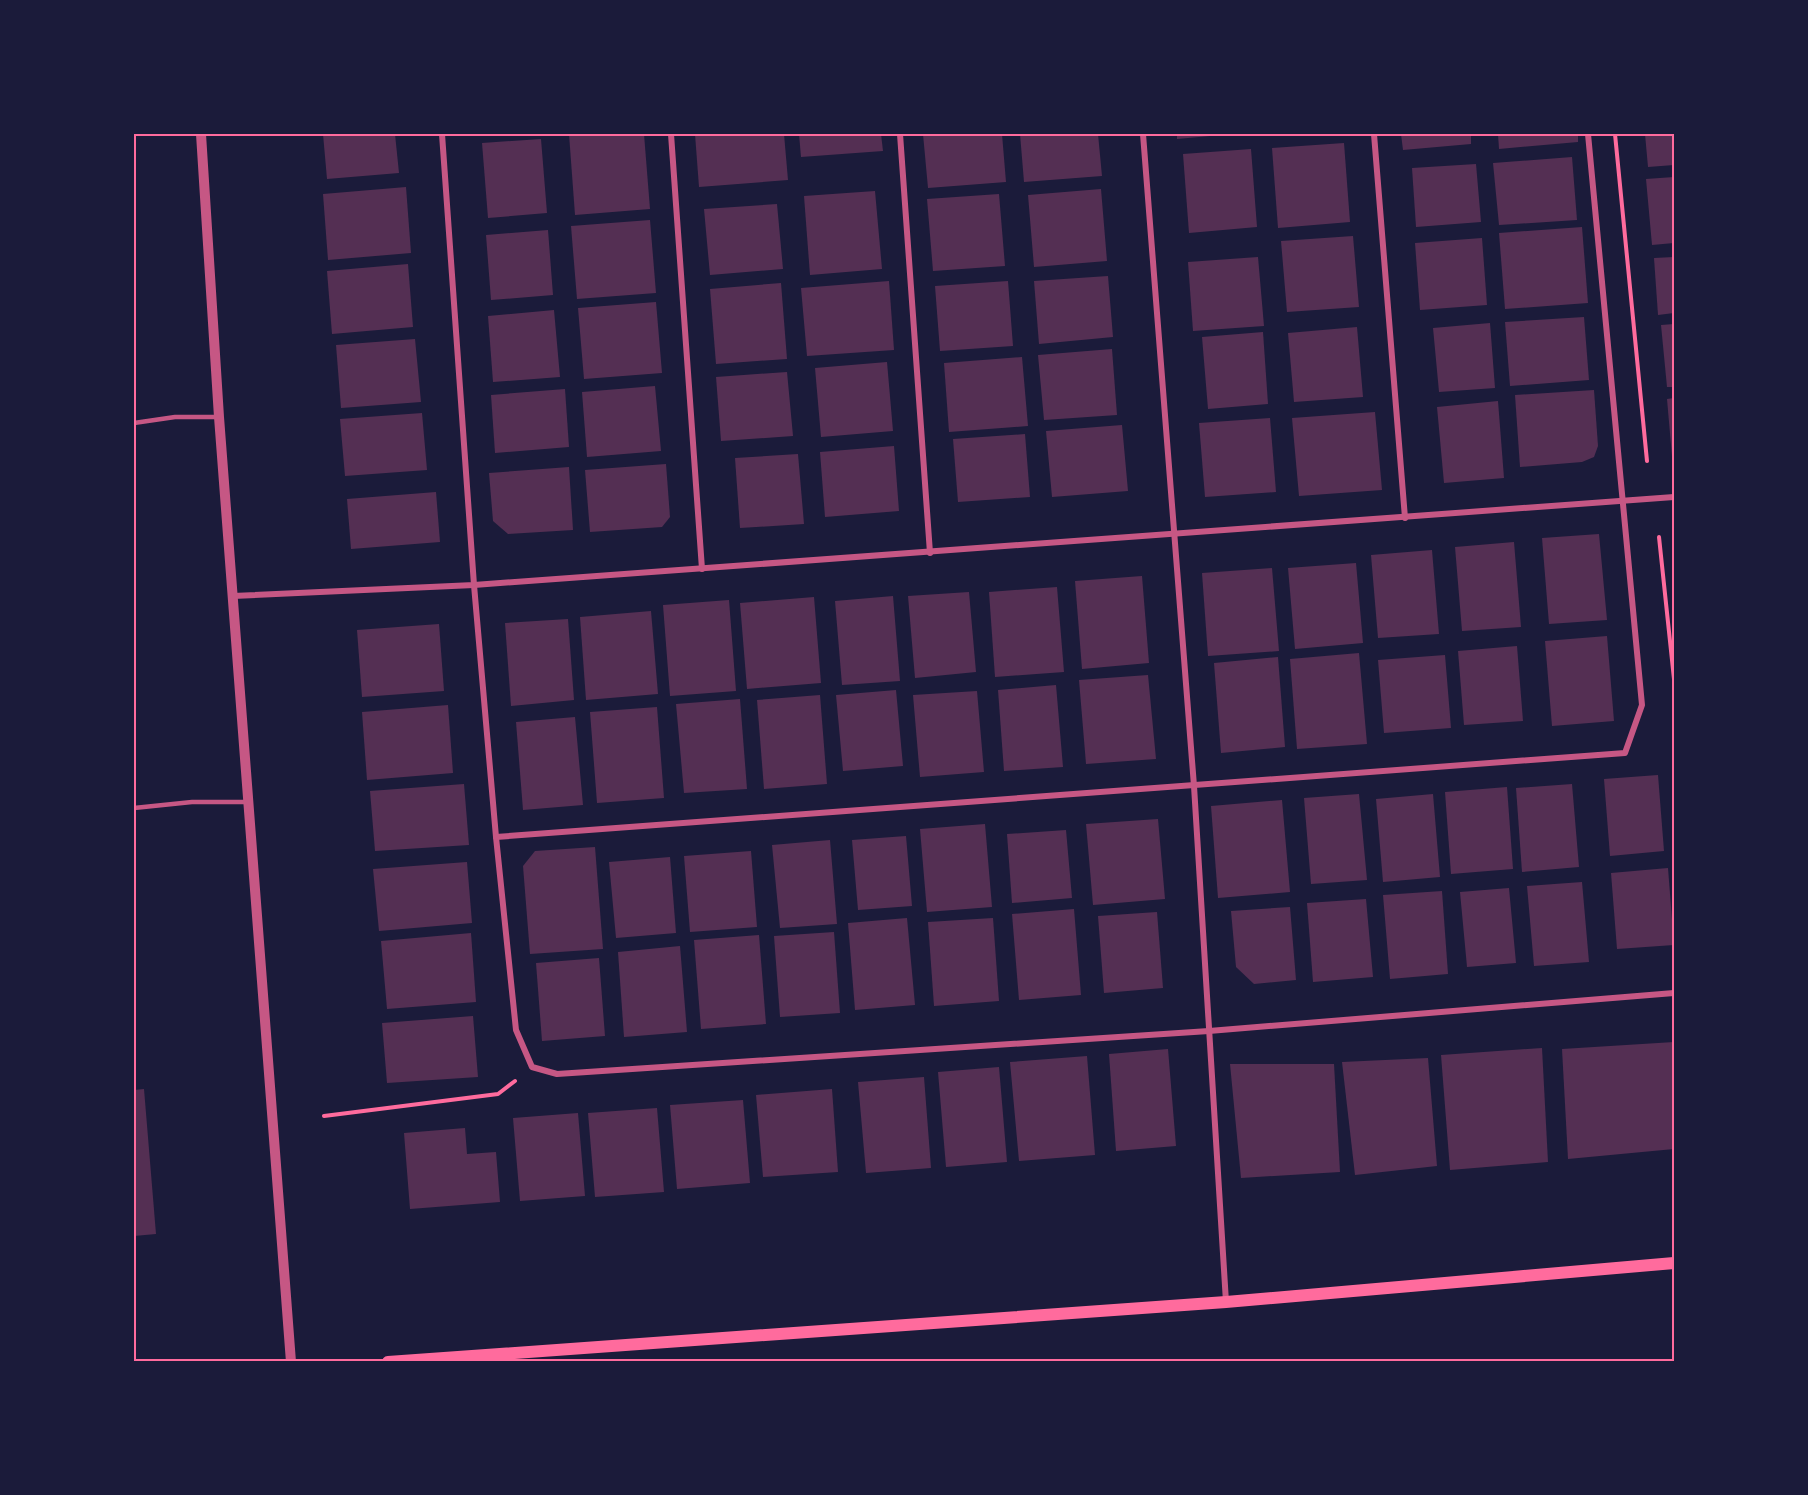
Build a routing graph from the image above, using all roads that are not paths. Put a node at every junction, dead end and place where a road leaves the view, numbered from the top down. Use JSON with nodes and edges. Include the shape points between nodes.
{"nodes":[{"id":1,"x":201,"y":134,"type":"edge"},
{"id":2,"x":442,"y":134,"type":"edge"},
{"id":3,"x":670,"y":134,"type":"edge"},
{"id":4,"x":900,"y":134,"type":"edge"},
{"id":5,"x":1143,"y":134,"type":"edge"},
{"id":6,"x":1374,"y":134,"type":"edge"},
{"id":7,"x":1588,"y":134,"type":"edge"},
{"id":8,"x":219,"y":417,"type":"junction"},
{"id":9,"x":134,"y":423,"type":"edge"},
{"id":10,"x":1674,"y":497,"type":"edge"},
{"id":11,"x":1624,"y":502,"type":"junction"},
{"id":12,"x":1405,"y":518,"type":"junction"},
{"id":13,"x":1174,"y":534,"type":"junction"},
{"id":14,"x":930,"y":553,"type":"junction"},
{"id":15,"x":702,"y":569,"type":"junction"},
{"id":16,"x":474,"y":585,"type":"junction"},
{"id":17,"x":234,"y":596,"type":"junction"},
{"id":18,"x":1194,"y":786,"type":"junction"},
{"id":19,"x":249,"y":802,"type":"junction"},
{"id":20,"x":134,"y":808,"type":"edge"},
{"id":21,"x":496,"y":837,"type":"junction"},
{"id":22,"x":1674,"y":993,"type":"edge"},
{"id":23,"x":1209,"y":1031,"type":"junction"},
{"id":24,"x":1674,"y":1263,"type":"edge"},
{"id":25,"x":1226,"y":1302,"type":"junction"},
{"id":26,"x":291,"y":1362,"type":"edge"},
{"id":27,"x":388,"y":1362,"type":"edge"}],
"edges":[{"from":1,"to":8,"type":"street"},
{"from":2,"to":16,"type":"street"},
{"from":3,"to":15,"type":"street"},
{"from":4,"to":14,"type":"street"},
{"from":5,"to":13,"type":"street"},
{"from":6,"to":12,"type":"street"},
{"from":7,"to":11,"type":"street"},
{"from":8,"to":9,"type":"lane","via":[[175,417]]},
{"from":8,"to":17,"type":"street"},
{"from":10,"to":11,"type":"street"},
{"from":11,"to":12,"type":"street"},
{"from":11,"to":18,"type":"street","via":[[1642,705],[1625,753]]},
{"from":12,"to":13,"type":"street"},
{"from":13,"to":14,"type":"street"},
{"from":13,"to":18,"type":"street"},
{"from":14,"to":15,"type":"street"},
{"from":15,"to":16,"type":"street"},
{"from":16,"to":17,"type":"street"},
{"from":16,"to":21,"type":"street"},
{"from":17,"to":19,"type":"street"},
{"from":18,"to":21,"type":"street"},
{"from":18,"to":23,"type":"street"},
{"from":19,"to":20,"type":"lane"},
{"from":19,"to":26,"type":"street"},
{"from":21,"to":23,"type":"street","via":[[516,1030],[532,1067],[557,1074]]},
{"from":22,"to":23,"type":"street"},
{"from":23,"to":25,"type":"street"},
{"from":24,"to":25,"type":"main road"},
{"from":25,"to":27,"type":"main road"}]}
